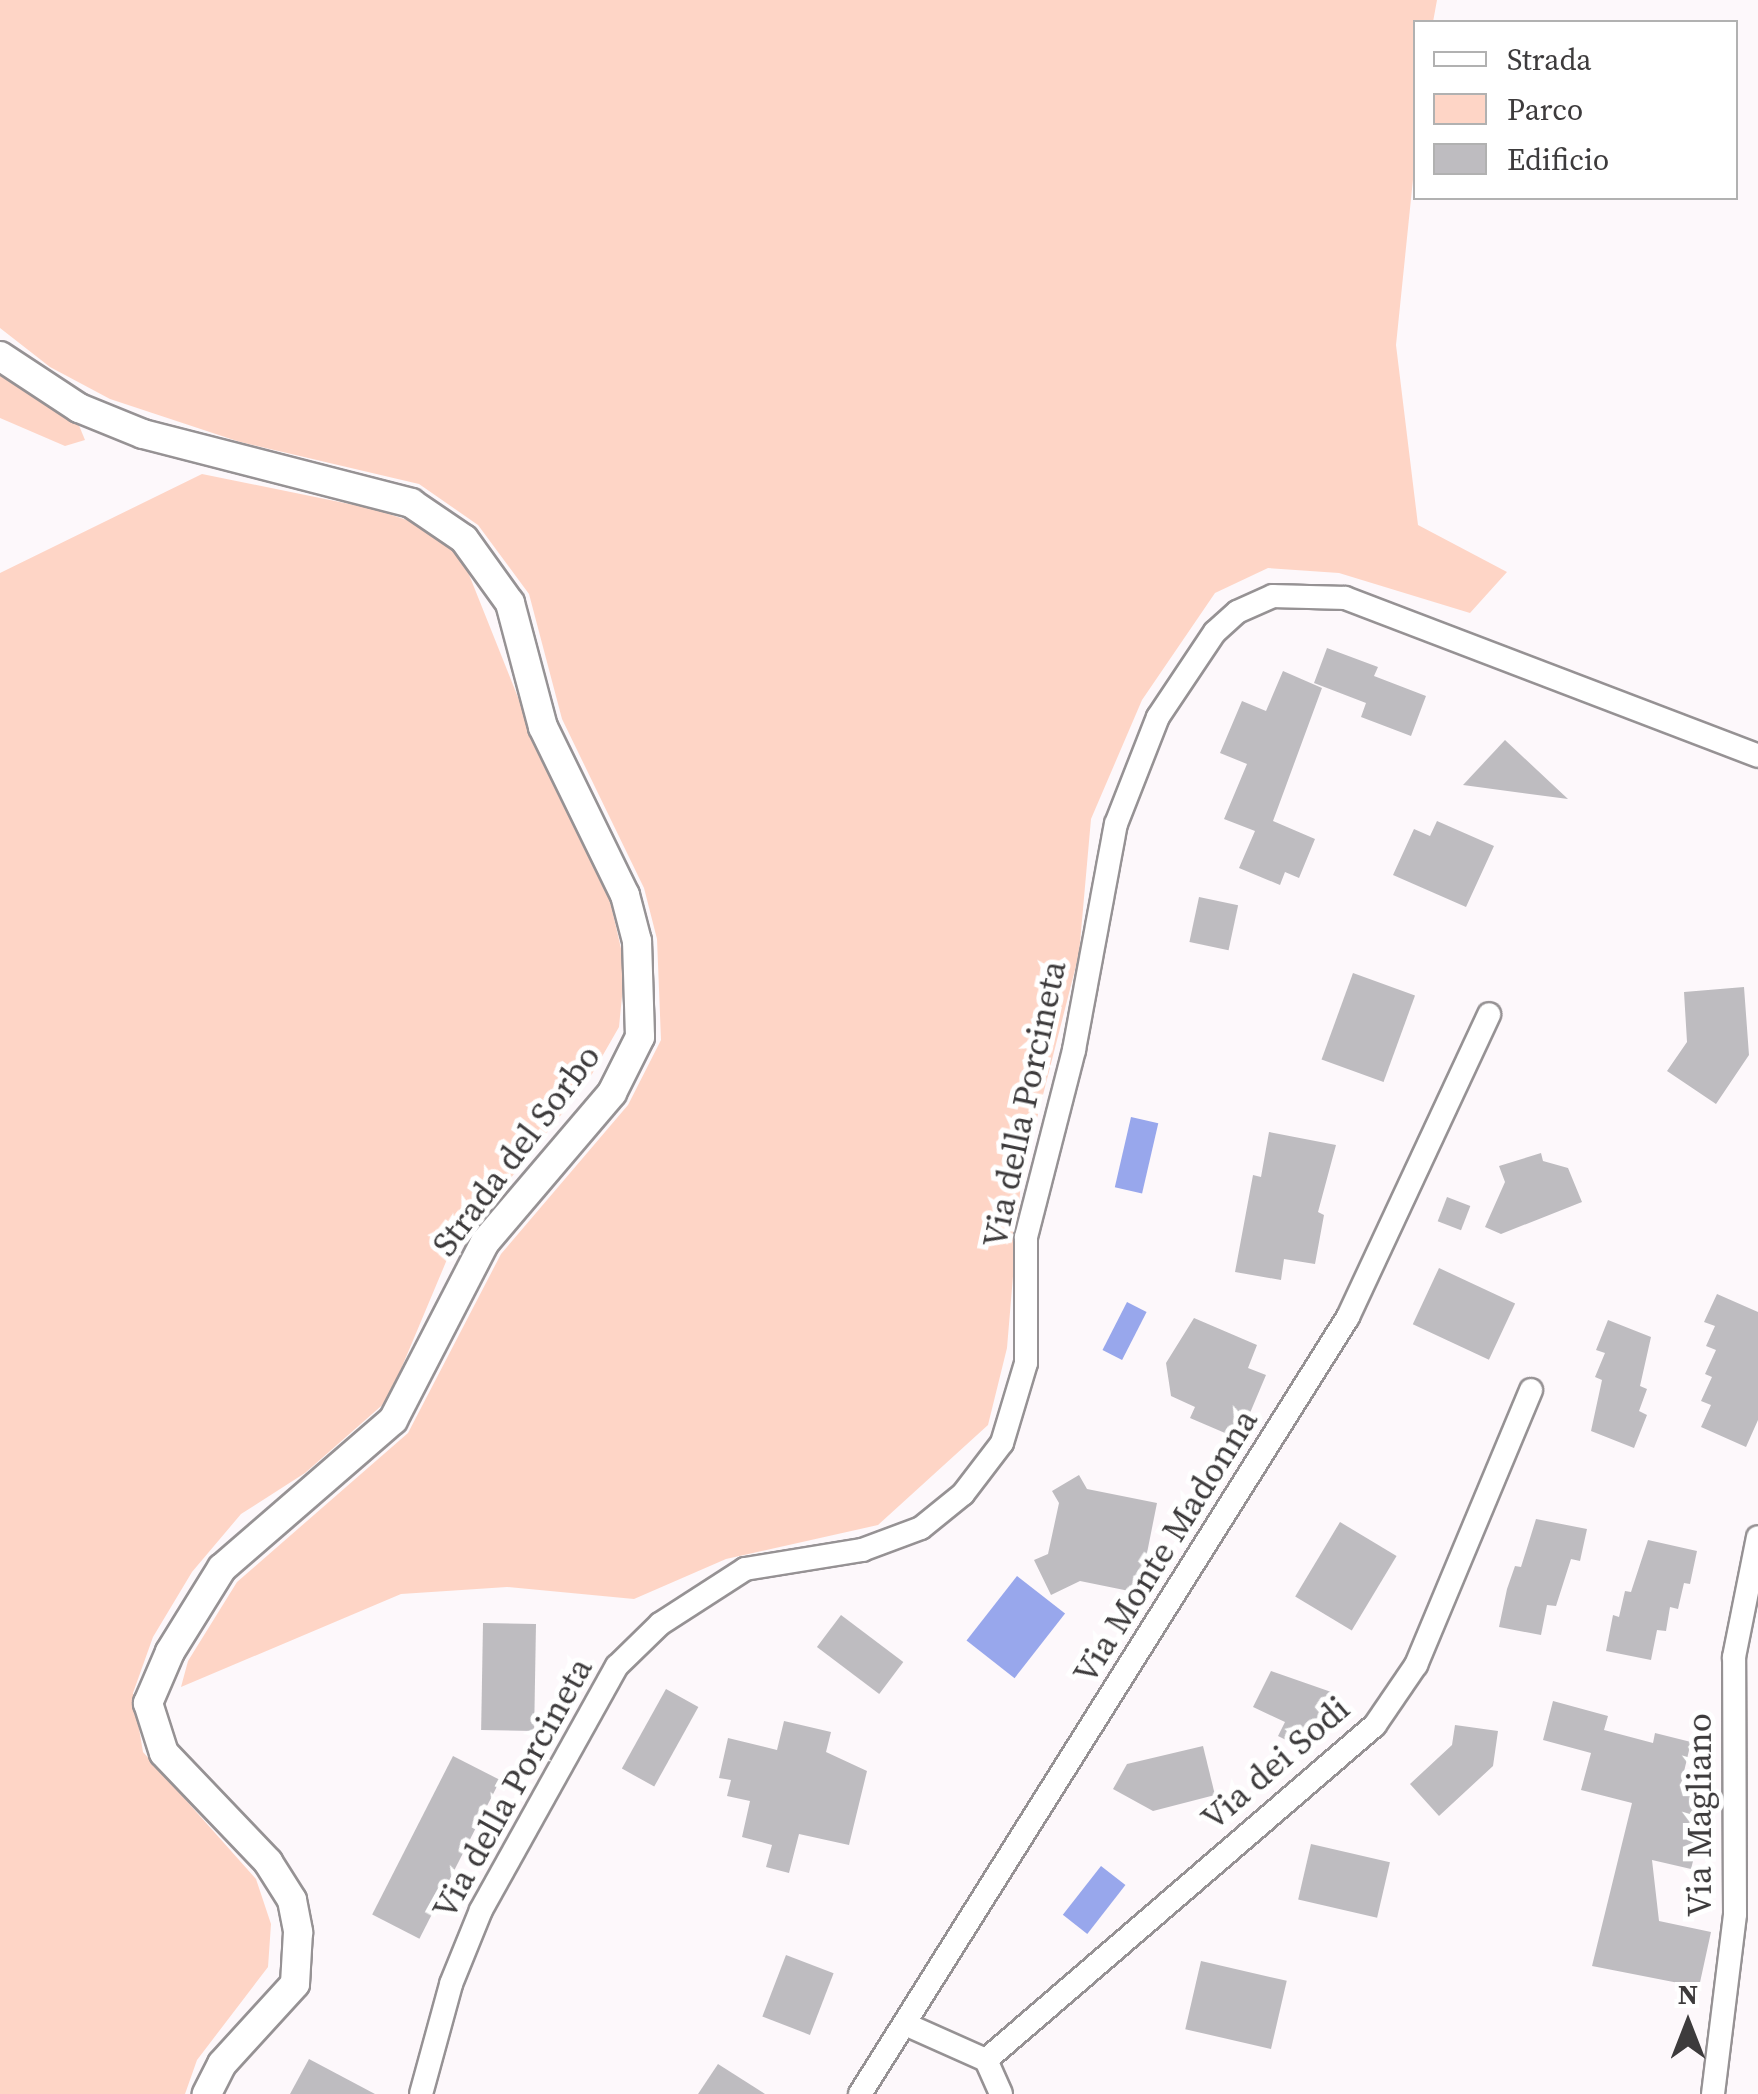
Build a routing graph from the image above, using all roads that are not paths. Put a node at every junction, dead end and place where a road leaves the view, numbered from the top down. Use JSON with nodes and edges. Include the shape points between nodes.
{"nodes":[{"id":1,"x":0,"y":356,"type":"edge"},
{"id":2,"x":1758,"y":756,"type":"edge"},
{"id":3,"x":1489,"y":1014,"type":"dead end"},
{"id":4,"x":1531,"y":1390,"type":"dead end"},
{"id":5,"x":1758,"y":1538,"type":"edge"},
{"id":6,"x":905,"y":2024,"type":"junction"},
{"id":7,"x":986,"y":2060,"type":"junction"},
{"id":8,"x":207,"y":2094,"type":"edge"},
{"id":9,"x":421,"y":2094,"type":"edge"},
{"id":10,"x":860,"y":2094,"type":"edge"},
{"id":11,"x":1001,"y":2094,"type":"edge"},
{"id":12,"x":1713,"y":2094,"type":"edge"}],
"edges":[{"from":1,"to":8,"type":"street","name":"Strada del Sorbo","via":[[79,408],[142,434],[412,503],[464,540],[510,603],[543,727],[625,896],[637,941],[640,1037],[612,1093],[484,1242],[392,1420],[222,1568],[170,1652],[148,1703],[164,1753],[268,1862],[292,1900],[298,1932],[295,1984],[222,2064]]},
{"from":2,"to":9,"type":"street","name":"Via della Porcineta","via":[[1344,598],[1272,596],[1237,612],[1215,632],[1158,717],[1116,824],[1078,1034],[1026,1236],[1026,1363],[1002,1443],[963,1494],[922,1528],[862,1550],[745,1569],[660,1624],[617,1666],[481,1910],[451,1984]]},
{"from":3,"to":6,"type":"street","name":"Via Monte Madonna","via":[[1348,1317]]},
{"from":4,"to":7,"type":"street","name":"Via dei Sodi","via":[[1416,1666],[1374,1726]]},
{"from":5,"to":12,"type":"street","name":"Via Magliano","via":[[1735,1644],[1735,1914]]},
{"from":6,"to":7,"type":"street"},
{"from":6,"to":10,"type":"street","name":"Via Monte Madonna"},
{"from":7,"to":11,"type":"street"}]}
